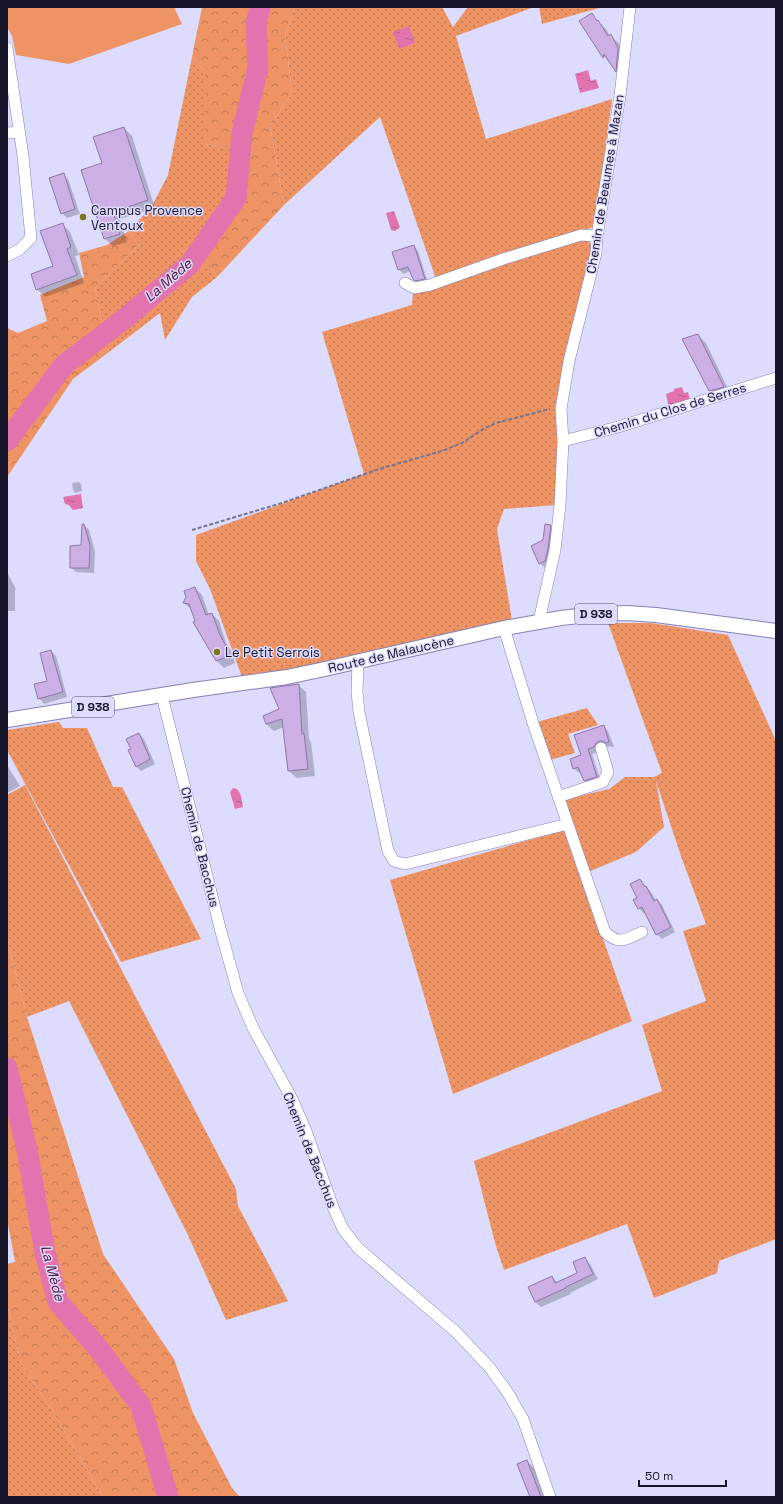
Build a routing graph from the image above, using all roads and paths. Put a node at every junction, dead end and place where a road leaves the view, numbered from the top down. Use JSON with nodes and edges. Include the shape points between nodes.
{"nodes":[{"id":1,"x":630,"y":7,"type":"edge"},
{"id":2,"x":7,"y":54,"type":"edge"},
{"id":3,"x":19,"y":132,"type":"junction"},
{"id":4,"x":7,"y":133,"type":"edge"},
{"id":5,"x":597,"y":236,"type":"junction"},
{"id":6,"x":7,"y":256,"type":"edge"},
{"id":7,"x":405,"y":283,"type":"dead end"},
{"id":8,"x":776,"y":378,"type":"edge"},
{"id":9,"x":561,"y":408,"type":"junction"},
{"id":10,"x":563,"y":442,"type":"junction"},
{"id":11,"x":192,"y":530,"type":"dead end"},
{"id":12,"x":540,"y":621,"type":"junction"},
{"id":13,"x":504,"y":628,"type":"junction"},
{"id":14,"x":776,"y":631,"type":"edge"},
{"id":15,"x":358,"y":662,"type":"junction"},
{"id":16,"x":162,"y":696,"type":"junction"},
{"id":17,"x":7,"y":720,"type":"edge"},
{"id":18,"x":602,"y":748,"type":"dead end"},
{"id":19,"x":558,"y":797,"type":"junction"},
{"id":20,"x":568,"y":824,"type":"junction"},
{"id":21,"x":642,"y":932,"type":"dead end"},
{"id":22,"x":550,"y":1497,"type":"edge"}],
"edges":[{"from":1,"to":5,"type":"street","name":"Chemin de Beaumes à Mazan","via":[[620,96]]},
{"from":2,"to":3,"type":"street"},
{"from":3,"to":4,"type":"street"},
{"from":3,"to":6,"type":"street","via":[[31,238],[19,250]]},
{"from":5,"to":7,"type":"street","via":[[581,235],[430,285],[414,288]]},
{"from":5,"to":9,"type":"street","name":"Chemin de Beaumes à Mazan","via":[[596,253],[569,361]]},
{"from":8,"to":10,"type":"street","name":"Chemin du Clos de Serres"},
{"from":9,"to":10,"type":"street","name":"Chemin de Beaumes à Mazan"},
{"from":9,"to":11,"type":"path","via":[[547,409],[496,423],[462,443],[442,451]]},
{"from":10,"to":12,"type":"street","name":"Chemin de Beaumes à Mazan","via":[[555,550]]},
{"from":12,"to":13,"type":"main road","name":"Route de Malaucène","number":"D 938"},
{"from":12,"to":14,"type":"main road","name":"Route de Malaucène","number":"D 938","via":[[626,613]]},
{"from":13,"to":15,"type":"main road","name":"Route de Malaucène","number":"D 938"},
{"from":13,"to":19,"type":"street"},
{"from":15,"to":16,"type":"main road","name":"Route de Malaucène","number":"D 938","via":[[287,677]]},
{"from":15,"to":20,"type":"street","via":[[359,712],[388,850],[394,861],[405,864]]},
{"from":16,"to":17,"type":"main road","name":"Route de Malaucène","number":"D 938"},
{"from":16,"to":22,"type":"street","name":"Chemin de Bacchus","via":[[238,993],[253,1028],[292,1099],[343,1228],[358,1248],[456,1332],[490,1368],[523,1419]]},
{"from":18,"to":19,"type":"street","via":[[608,772],[603,782]]},
{"from":19,"to":20,"type":"street"},
{"from":20,"to":21,"type":"street","via":[[605,932],[613,940],[621,940]]}]}
